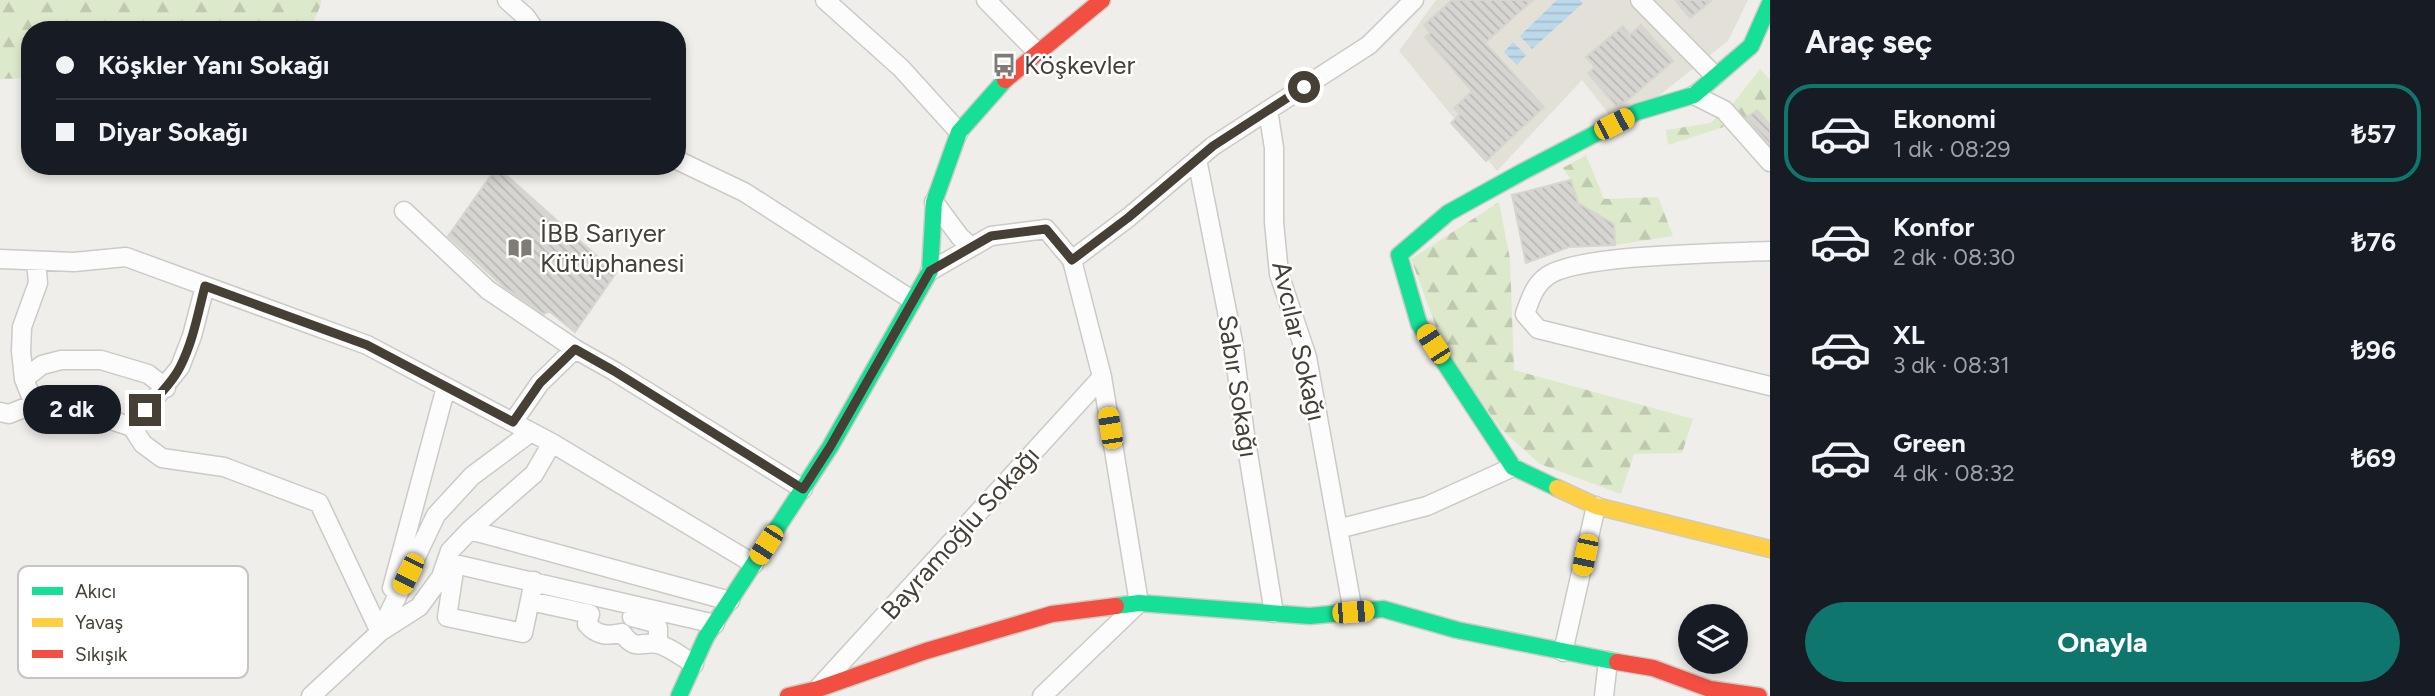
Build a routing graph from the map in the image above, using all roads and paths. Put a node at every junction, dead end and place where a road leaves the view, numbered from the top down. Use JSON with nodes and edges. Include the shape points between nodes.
{"nodes":[{"id":1,"x":506,"y":0,"type":"edge"},
{"id":2,"x":825,"y":0,"type":"edge"},
{"id":3,"x":986,"y":0,"type":"edge"},
{"id":4,"x":1102,"y":0,"type":"edge"},
{"id":5,"x":1413,"y":0,"type":"edge"},
{"id":6,"x":1640,"y":0,"type":"edge"},
{"id":7,"x":1770,"y":3,"type":"edge"},
{"id":8,"x":529,"y":21,"type":"edge"},
{"id":9,"x":1038,"y":53,"type":"junction"},
{"id":10,"x":1715,"y":76,"type":"junction"},
{"id":11,"x":1694,"y":95,"type":"junction"},
{"id":12,"x":1268,"y":110,"type":"junction"},
{"id":13,"x":959,"y":132,"type":"junction"},
{"id":14,"x":1197,"y":159,"type":"junction"},
{"id":15,"x":1770,"y":162,"type":"edge"},
{"id":16,"x":686,"y":164,"type":"edge"},
{"id":17,"x":934,"y":202,"type":"junction"},
{"id":18,"x":404,"y":211,"type":"dead end"},
{"id":19,"x":971,"y":247,"type":"junction"},
{"id":20,"x":1770,"y":251,"type":"edge"},
{"id":21,"x":0,"y":259,"type":"edge"},
{"id":22,"x":1072,"y":260,"type":"junction"},
{"id":23,"x":36,"y":261,"type":"junction"},
{"id":24,"x":930,"y":271,"type":"junction"},
{"id":25,"x":205,"y":286,"type":"junction"},
{"id":26,"x":912,"y":300,"type":"junction"},
{"id":27,"x":575,"y":349,"type":"junction"},
{"id":28,"x":1102,"y":377,"type":"junction"},
{"id":29,"x":23,"y":379,"type":"junction"},
{"id":30,"x":1770,"y":386,"type":"edge"},
{"id":31,"x":446,"y":387,"type":"junction"},
{"id":32,"x":166,"y":388,"type":"junction"},
{"id":33,"x":34,"y":404,"type":"junction"},
{"id":34,"x":0,"y":412,"type":"edge"},
{"id":35,"x":513,"y":422,"type":"junction"},
{"id":36,"x":132,"y":428,"type":"junction"},
{"id":37,"x":531,"y":432,"type":"junction"},
{"id":38,"x":552,"y":443,"type":"junction"},
{"id":39,"x":1513,"y":467,"type":"junction"},
{"id":40,"x":803,"y":489,"type":"junction"},
{"id":41,"x":1596,"y":506,"type":"junction"},
{"id":42,"x":1338,"y":529,"type":"junction"},
{"id":43,"x":470,"y":530,"type":"junction"},
{"id":44,"x":1770,"y":549,"type":"edge"},
{"id":45,"x":754,"y":564,"type":"junction"},
{"id":46,"x":534,"y":581,"type":"junction"},
{"id":47,"x":530,"y":601,"type":"junction"},
{"id":48,"x":730,"y":601,"type":"junction"},
{"id":49,"x":1139,"y":603,"type":"junction"},
{"id":50,"x":1353,"y":612,"type":"junction"},
{"id":51,"x":1274,"y":613,"type":"junction"},
{"id":52,"x":590,"y":614,"type":"junction"},
{"id":53,"x":624,"y":624,"type":"junction"},
{"id":54,"x":715,"y":624,"type":"junction"},
{"id":55,"x":380,"y":632,"type":"junction"},
{"id":56,"x":658,"y":644,"type":"junction"},
{"id":57,"x":1563,"y":652,"type":"junction"},
{"id":58,"x":1608,"y":662,"type":"junction"},
{"id":59,"x":694,"y":664,"type":"junction"},
{"id":60,"x":818,"y":688,"type":"junction"},
{"id":61,"x":1710,"y":692,"type":"edge"},
{"id":62,"x":311,"y":696,"type":"edge"},
{"id":63,"x":679,"y":696,"type":"edge"},
{"id":64,"x":788,"y":696,"type":"edge"},
{"id":65,"x":1042,"y":696,"type":"edge"},
{"id":66,"x":1604,"y":696,"type":"edge"},
{"id":67,"x":1759,"y":696,"type":"edge"}],
"edges":[{"from":1,"to":8,"type":"street"},
{"from":2,"to":13,"type":"street","via":[[901,68]]},
{"from":3,"to":9,"type":"street"},
{"from":4,"to":9,"type":"street"},
{"from":5,"to":12,"type":"street","via":[[1369,44]]},
{"from":6,"to":10,"type":"street"},
{"from":7,"to":10,"type":"street","via":[[1751,46]]},
{"from":9,"to":13,"type":"street","via":[[1001,83]]},
{"from":10,"to":11,"type":"street"},
{"from":11,"to":15,"type":"street","via":[[1724,110]]},
{"from":11,"to":39,"type":"street","via":[[1637,112],[1522,172],[1448,213],[1399,255],[1419,324]]},
{"from":12,"to":14,"type":"street"},
{"from":12,"to":42,"type":"street","name":"Avcılar Sokağı","via":[[1279,274],[1307,357]]},
{"from":13,"to":17,"type":"street"},
{"from":14,"to":22,"type":"street"},
{"from":14,"to":51,"type":"street","name":"Sabır Sokağı","via":[[1233,342]]},
{"from":16,"to":26,"type":"street","via":[[744,192]]},
{"from":17,"to":19,"type":"street"},
{"from":17,"to":24,"type":"street"},
{"from":18,"to":27,"type":"street","via":[[488,290]]},
{"from":19,"to":22,"type":"street","via":[[991,236],[1046,229]]},
{"from":19,"to":24,"type":"street"},
{"from":20,"to":30,"type":"street","via":[[1569,267],[1547,275],[1532,292],[1525,314],[1538,329]]},
{"from":21,"to":23,"type":"street"},
{"from":22,"to":28,"type":"street"},
{"from":23,"to":25,"type":"street","via":[[126,257]]},
{"from":23,"to":29,"type":"street","via":[[38,283],[22,327]]},
{"from":24,"to":26,"type":"street"},
{"from":25,"to":31,"type":"street","via":[[367,345]]},
{"from":25,"to":32,"type":"street","via":[[192,336]]},
{"from":26,"to":40,"type":"street"},
{"from":27,"to":35,"type":"street","via":[[540,383]]},
{"from":27,"to":40,"type":"street"},
{"from":28,"to":49,"type":"street"},
{"from":28,"to":60,"type":"street","name":"Bayramoğlu Sokağı"},
{"from":29,"to":32,"type":"street","via":[[42,365],[61,360],[101,360],[148,374]]},
{"from":29,"to":33,"type":"street"},
{"from":31,"to":35,"type":"street"},
{"from":31,"to":55,"type":"street"},
{"from":32,"to":36,"type":"street"},
{"from":33,"to":34,"type":"street","via":[[9,414]]},
{"from":33,"to":36,"type":"street","via":[[102,417]]},
{"from":35,"to":37,"type":"street"},
{"from":36,"to":55,"type":"street","via":[[143,444],[162,458],[224,467],[319,503]]},
{"from":37,"to":38,"type":"street"},
{"from":37,"to":55,"type":"street","via":[[472,476],[436,515]]},
{"from":38,"to":43,"type":"street","via":[[534,474]]},
{"from":38,"to":45,"type":"street"},
{"from":39,"to":41,"type":"street"},
{"from":39,"to":42,"type":"street","via":[[1427,506]]},
{"from":40,"to":45,"type":"street"},
{"from":41,"to":44,"type":"street"},
{"from":41,"to":57,"type":"street"},
{"from":42,"to":50,"type":"street","name":"Avcılar Sokağı"},
{"from":43,"to":48,"type":"street"},
{"from":43,"to":55,"type":"street","via":[[450,551],[442,577],[419,607]]},
{"from":45,"to":48,"type":"street"},
{"from":46,"to":47,"type":"street"},
{"from":46,"to":47,"type":"street","via":[[456,564],[447,617],[523,633]]},
{"from":46,"to":54,"type":"street"},
{"from":47,"to":52,"type":"street"},
{"from":48,"to":54,"type":"street"},
{"from":49,"to":51,"type":"street"},
{"from":49,"to":60,"type":"street","via":[[1052,614]]},
{"from":49,"to":65,"type":"street"},
{"from":50,"to":51,"type":"street"},
{"from":50,"to":57,"type":"street","via":[[1383,609]]},
{"from":52,"to":53,"type":"street","via":[[601,609]]},
{"from":52,"to":53,"type":"street","via":[[587,624],[607,636]]},
{"from":53,"to":56,"type":"street","via":[[629,642]]},
{"from":53,"to":56,"type":"street","via":[[655,622]]},
{"from":54,"to":59,"type":"street"},
{"from":55,"to":62,"type":"street"},
{"from":56,"to":59,"type":"street"},
{"from":57,"to":58,"type":"street"},
{"from":58,"to":61,"type":"street","via":[[1653,667]]},
{"from":58,"to":66,"type":"street"},
{"from":59,"to":63,"type":"street"},
{"from":60,"to":64,"type":"street"},
{"from":61,"to":67,"type":"street"}]}
